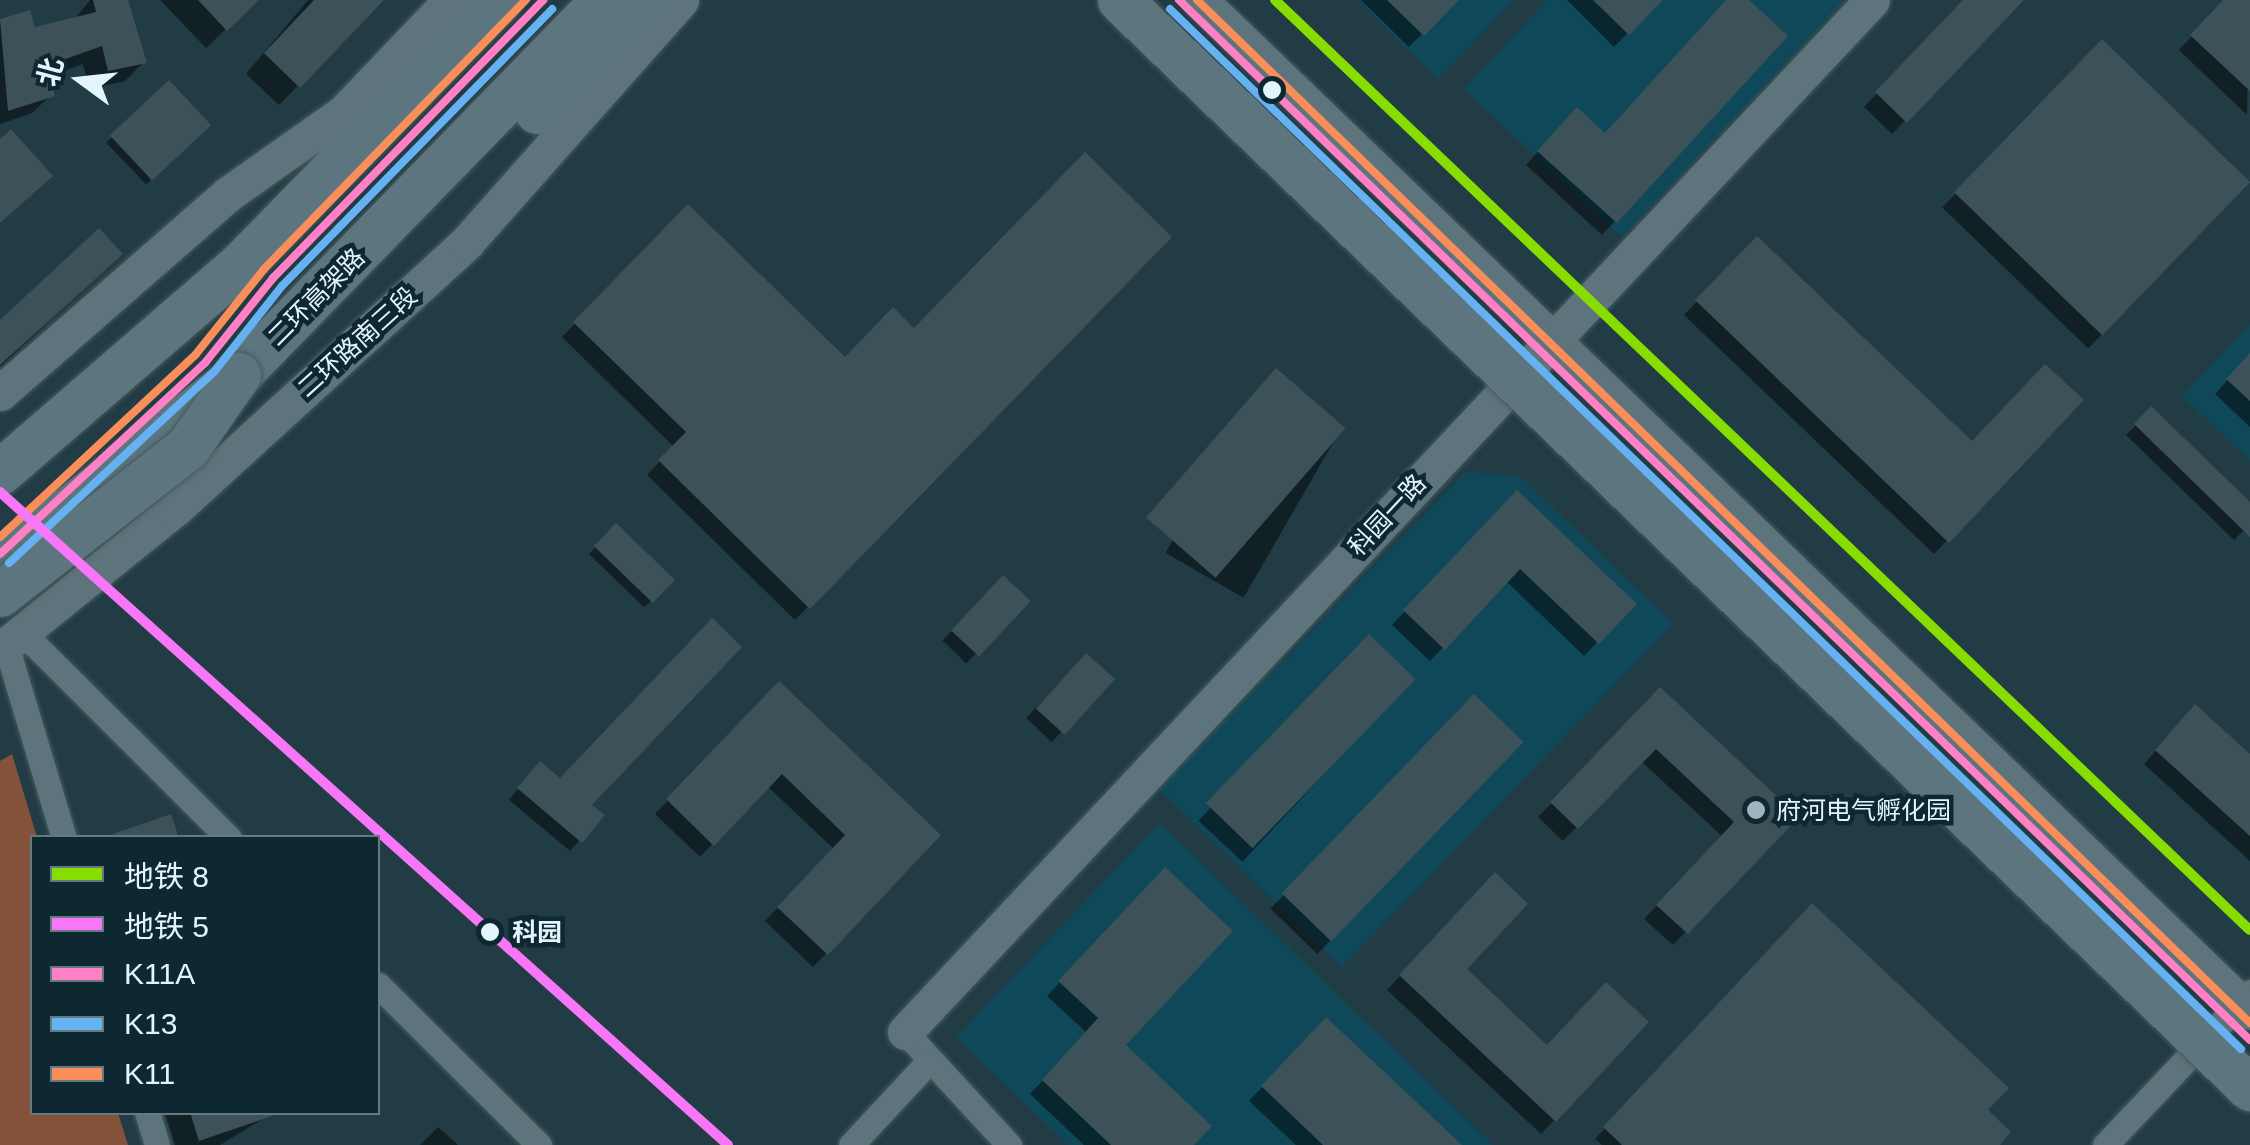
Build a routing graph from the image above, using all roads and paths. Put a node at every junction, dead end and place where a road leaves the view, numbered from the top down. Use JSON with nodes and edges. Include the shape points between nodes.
{"nodes":[{"id":1,"x":451,"y":0,"type":"edge"},
{"id":2,"x":500,"y":0,"type":"edge"},
{"id":3,"x":603,"y":0,"type":"edge"},
{"id":4,"x":652,"y":0,"type":"edge"},
{"id":5,"x":681,"y":0,"type":"edge"},
{"id":6,"x":1120,"y":0,"type":"edge"},
{"id":7,"x":1139,"y":0,"type":"edge"},
{"id":8,"x":1200,"y":0,"type":"edge"},
{"id":9,"x":1872,"y":0,"type":"edge"},
{"id":10,"x":381,"y":232,"type":"junction"},
{"id":11,"x":240,"y":265,"type":"junction"},
{"id":12,"x":1538,"y":353,"type":"junction"},
{"id":13,"x":238,"y":374,"type":"junction"},
{"id":14,"x":0,"y":393,"type":"edge"},
{"id":15,"x":0,"y":432,"type":"edge"},
{"id":16,"x":0,"y":472,"type":"edge"},
{"id":17,"x":0,"y":563,"type":"edge"},
{"id":18,"x":0,"y":583,"type":"edge"},
{"id":19,"x":0,"y":594,"type":"edge"},
{"id":20,"x":19,"y":635,"type":"edge"},
{"id":21,"x":63,"y":835,"type":"edge"},
{"id":22,"x":226,"y":835,"type":"edge"},
{"id":23,"x":380,"y":986,"type":"edge"},
{"id":24,"x":2247,"y":1002,"type":"edge"},
{"id":25,"x":2216,"y":1031,"type":"junction"},
{"id":26,"x":905,"y":1032,"type":"joint"},
{"id":27,"x":928,"y":1062,"type":"junction"},
{"id":28,"x":2250,"y":1065,"type":"edge"},
{"id":29,"x":2250,"y":1088,"type":"edge"},
{"id":30,"x":148,"y":1115,"type":"edge"},
{"id":31,"x":157,"y":1145,"type":"edge"},
{"id":32,"x":539,"y":1145,"type":"edge"},
{"id":33,"x":851,"y":1145,"type":"edge"},
{"id":34,"x":1010,"y":1145,"type":"edge"},
{"id":35,"x":2105,"y":1145,"type":"edge"}],
"edges":[{"from":1,"to":14,"type":"main road","via":[[343,113],[228,194]]},
{"from":2,"to":11,"type":"highway"},
{"from":3,"to":10,"type":"highway","name":"二环高架路"},
{"from":4,"to":10,"type":"highway","via":[[528,120]]},
{"from":5,"to":20,"type":"main road","name":"二环路南三段","via":[[467,242]]},
{"from":6,"to":29,"type":"highway","bridge":true},
{"from":7,"to":12,"type":"main road"},
{"from":8,"to":12,"type":"main road"},
{"from":9,"to":12,"type":"main road","name":"科园一路"},
{"from":10,"to":13,"type":"highway","name":"二环高架路"},
{"from":11,"to":15,"type":"highway","via":[[195,279]]},
{"from":11,"to":16,"type":"highway"},
{"from":12,"to":24,"type":"main road"},
{"from":12,"to":25,"type":"main road"},
{"from":12,"to":26,"type":"main road","name":"科园一路"},
{"from":13,"to":17,"type":"highway","name":"二环高架路"},
{"from":13,"to":19,"type":"highway","bridge":true,"via":[[188,448]]},
{"from":18,"to":20,"type":"main road"},
{"from":20,"to":21,"type":"street"},
{"from":20,"to":22,"type":"street"},
{"from":23,"to":32,"type":"street"},
{"from":24,"to":25,"type":"street"},
{"from":25,"to":28,"type":"main road"},
{"from":25,"to":35,"type":"street"},
{"from":26,"to":27,"type":"street"},
{"from":27,"to":33,"type":"street"},
{"from":27,"to":34,"type":"street"},
{"from":30,"to":31,"type":"street"}]}
